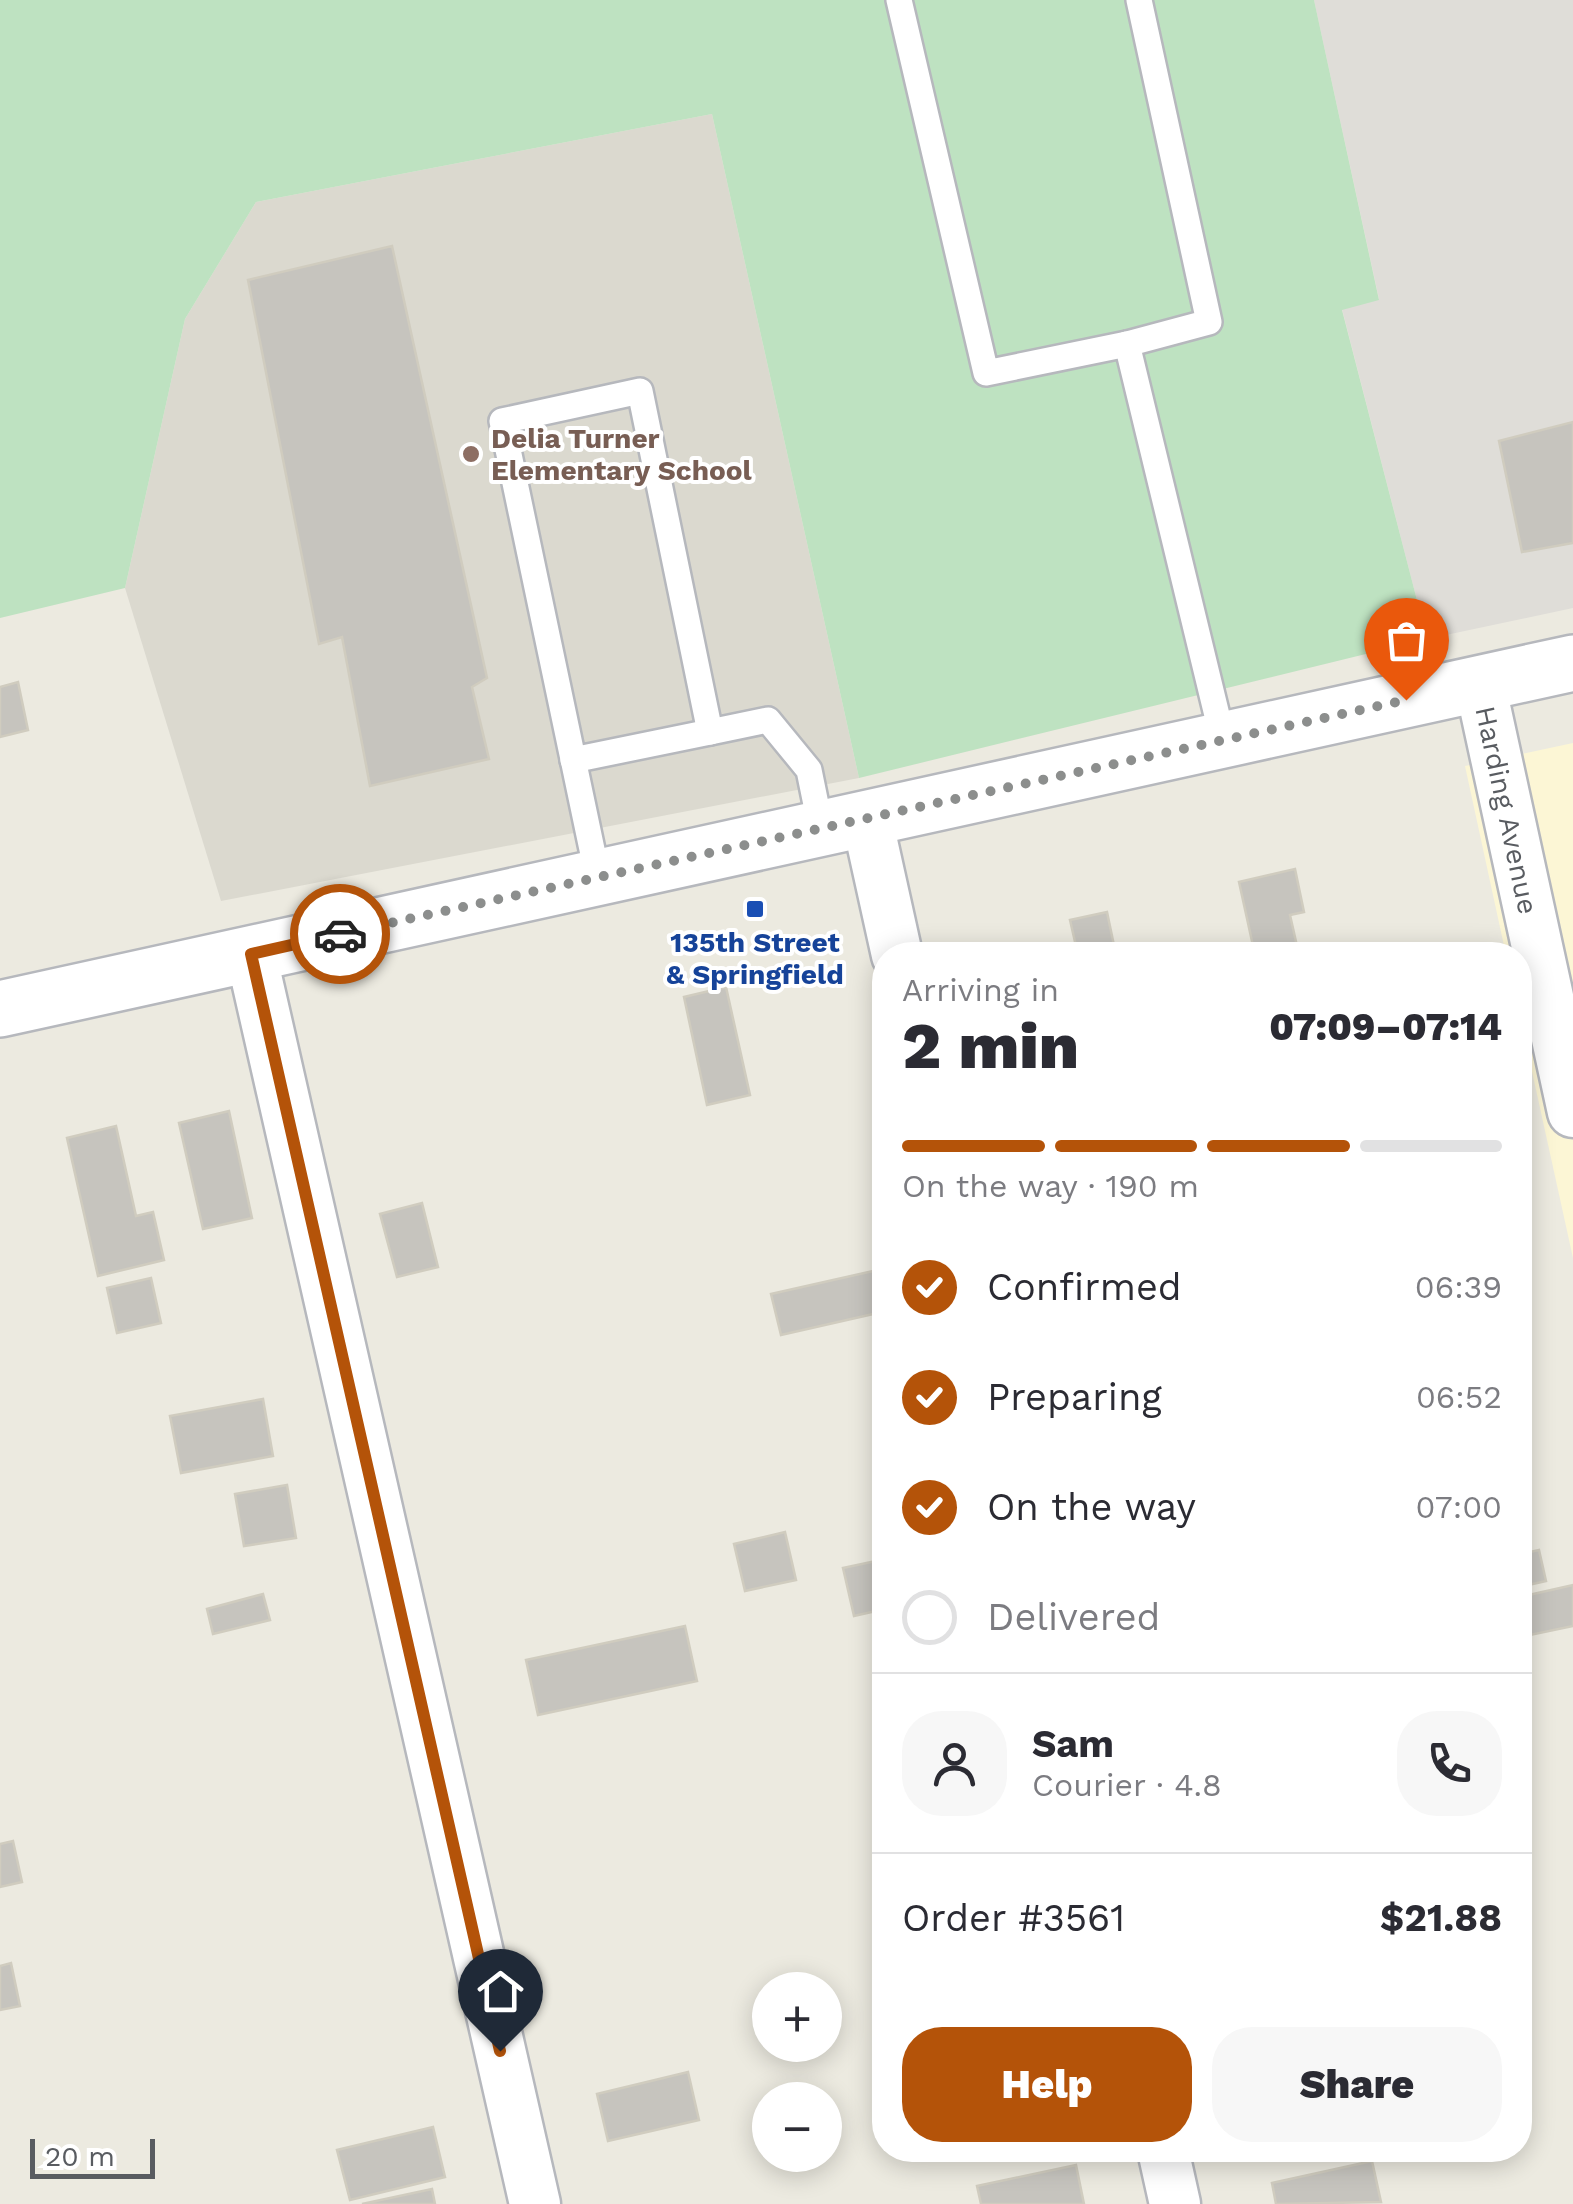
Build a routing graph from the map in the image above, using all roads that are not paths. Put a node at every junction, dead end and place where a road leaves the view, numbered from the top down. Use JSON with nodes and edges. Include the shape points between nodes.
{"nodes":[{"id":1,"x":899,"y":0,"type":"edge"},
{"id":2,"x":1139,"y":0,"type":"edge"},
{"id":3,"x":1127,"y":344,"type":"junction"},
{"id":4,"x":1573,"y":664,"type":"edge"},
{"id":5,"x":1480,"y":684,"type":"junction"},
{"id":6,"x":710,"y":732,"type":"junction"},
{"id":7,"x":1223,"y":740,"type":"junction"},
{"id":8,"x":573,"y":760,"type":"junction"},
{"id":9,"x":844,"y":824,"type":"junction"},
{"id":10,"x":598,"y":878,"type":"junction"},
{"id":11,"x":892,"y":942,"type":"edge"},
{"id":12,"x":251,"y":954,"type":"junction"},
{"id":13,"x":0,"y":1010,"type":"edge"},
{"id":14,"x":1567,"y":1055,"type":"edge"},
{"id":15,"x":1573,"y":1112,"type":"edge"},
{"id":16,"x":1166,"y":2162,"type":"edge"},
{"id":17,"x":535,"y":2204,"type":"edge"},
{"id":18,"x":1175,"y":2204,"type":"edge"}],
"edges":[{"from":1,"to":3,"type":"lane","via":[[986,373]]},
{"from":2,"to":3,"type":"lane","via":[[1208,322]]},
{"from":3,"to":7,"type":"lane"},
{"from":4,"to":5,"type":"street"},
{"from":5,"to":7,"type":"street"},
{"from":5,"to":14,"type":"street","name":"Harding Avenue"},
{"from":6,"to":8,"type":"lane"},
{"from":6,"to":8,"type":"lane","via":[[640,390],[502,421]]},
{"from":6,"to":9,"type":"lane","via":[[768,720]]},
{"from":7,"to":9,"type":"street"},
{"from":8,"to":10,"type":"lane"},
{"from":9,"to":10,"type":"street"},
{"from":9,"to":11,"type":"street"},
{"from":10,"to":12,"type":"street"},
{"from":12,"to":13,"type":"street"},
{"from":12,"to":17,"type":"street"},
{"from":14,"to":15,"type":"street","name":"Harding Avenue"},
{"from":16,"to":18,"type":"street"}]}
